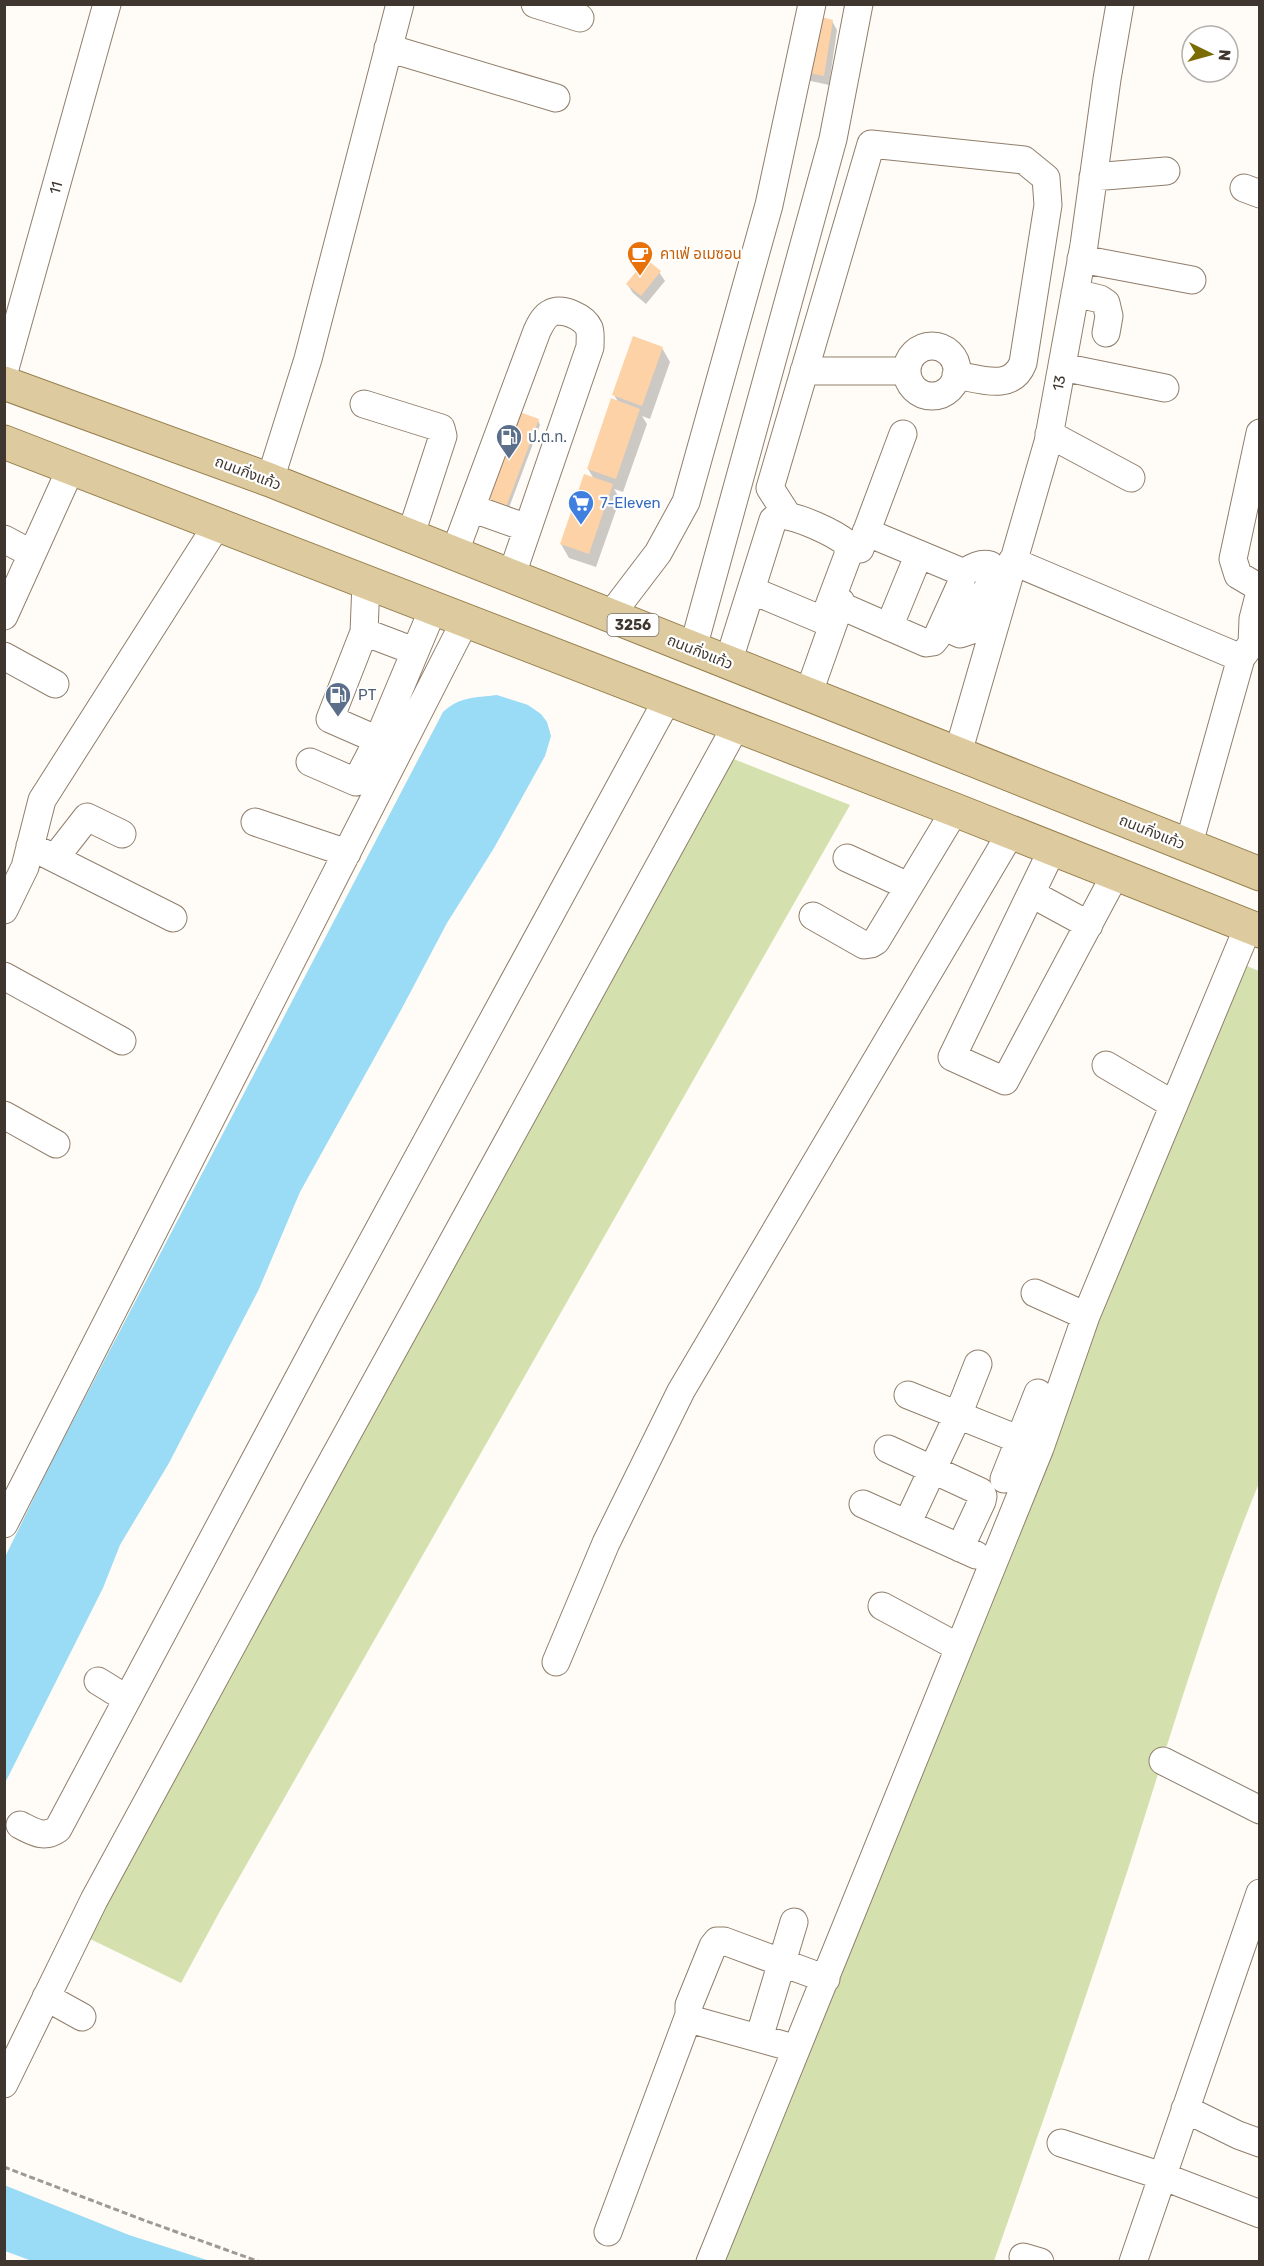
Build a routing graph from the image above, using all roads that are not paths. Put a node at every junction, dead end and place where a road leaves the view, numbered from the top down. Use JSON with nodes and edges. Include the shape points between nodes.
{"nodes":[{"id":1,"x":107,"y":4,"type":"edge"},
{"id":2,"x":400,"y":4,"type":"edge"},
{"id":3,"x":535,"y":4,"type":"edge"},
{"id":4,"x":812,"y":4,"type":"edge"},
{"id":5,"x":859,"y":4,"type":"edge"},
{"id":6,"x":1120,"y":4,"type":"edge"},
{"id":7,"x":580,"y":18,"type":"dead end"},
{"id":8,"x":388,"y":48,"type":"junction"},
{"id":9,"x":556,"y":98,"type":"dead end"},
{"id":10,"x":1167,"y":171,"type":"dead end"},
{"id":11,"x":1093,"y":177,"type":"junction"},
{"id":12,"x":1081,"y":259,"type":"junction"},
{"id":13,"x":1192,"y":280,"type":"dead end"},
{"id":14,"x":1076,"y":293,"type":"junction"},
{"id":15,"x":1106,"y":333,"type":"dead end"},
{"id":16,"x":1062,"y":368,"type":"junction"},
{"id":17,"x":804,"y":371,"type":"junction"},
{"id":18,"x":907,"y":371,"type":"junction"},
{"id":19,"x":4,"y":372,"type":"edge"},
{"id":20,"x":956,"y":375,"type":"junction"},
{"id":21,"x":4,"y":383,"type":"edge"},
{"id":22,"x":1165,"y":388,"type":"dead end"},
{"id":23,"x":364,"y":404,"type":"dead end"},
{"id":24,"x":1260,"y":433,"type":"edge"},
{"id":25,"x":903,"y":434,"type":"dead end"},
{"id":26,"x":1049,"y":434,"type":"junction"},
{"id":27,"x":4,"y":442,"type":"edge"},
{"id":28,"x":71,"y":468,"type":"junction"},
{"id":29,"x":1131,"y":478,"type":"dead end"},
{"id":30,"x":270,"y":480,"type":"junction"},
{"id":31,"x":471,"y":508,"type":"junction"},
{"id":32,"x":788,"y":516,"type":"junction"},
{"id":33,"x":218,"y":525,"type":"junction"},
{"id":34,"x":527,"y":528,"type":"junction"},
{"id":35,"x":866,"y":532,"type":"junction"},
{"id":36,"x":410,"y":537,"type":"junction"},
{"id":37,"x":4,"y":538,"type":"edge"},
{"id":38,"x":32,"y":554,"type":"junction"},
{"id":39,"x":454,"y":554,"type":"junction"},
{"id":40,"x":919,"y":554,"type":"junction"},
{"id":41,"x":1012,"y":561,"type":"junction"},
{"id":42,"x":511,"y":577,"type":"junction"},
{"id":43,"x":366,"y":583,"type":"junction"},
{"id":44,"x":751,"y":590,"type":"junction"},
{"id":45,"x":1260,"y":590,"type":"edge"},
{"id":46,"x":433,"y":609,"type":"junction"},
{"id":47,"x":4,"y":616,"type":"edge"},
{"id":48,"x":610,"y":616,"type":"junction"},
{"id":49,"x":832,"y":616,"type":"junction"},
{"id":50,"x":465,"y":621,"type":"junction"},
{"id":51,"x":889,"y":627,"type":"junction"},
{"id":52,"x":364,"y":632,"type":"junction"},
{"id":53,"x":1251,"y":645,"type":"edge"},
{"id":54,"x":693,"y":648,"type":"junction"},
{"id":55,"x":414,"y":651,"type":"junction"},
{"id":56,"x":4,"y":656,"type":"edge"},
{"id":57,"x":728,"y":663,"type":"junction"},
{"id":58,"x":55,"y":684,"type":"dead end"},
{"id":59,"x":808,"y":694,"type":"junction"},
{"id":60,"x":667,"y":700,"type":"junction"},
{"id":61,"x":736,"y":726,"type":"junction"},
{"id":62,"x":378,"y":740,"type":"junction"},
{"id":63,"x":958,"y":753,"type":"junction"},
{"id":64,"x":310,"y":762,"type":"dead end"},
{"id":65,"x":955,"y":810,"type":"junction"},
{"id":66,"x":255,"y":822,"type":"dead end"},
{"id":67,"x":122,"y":834,"type":"dead end"},
{"id":68,"x":1010,"y":834,"type":"junction"},
{"id":69,"x":30,"y":846,"type":"junction"},
{"id":70,"x":1188,"y":847,"type":"junction"},
{"id":71,"x":1052,"y":850,"type":"junction"},
{"id":72,"x":347,"y":853,"type":"junction"},
{"id":73,"x":55,"y":858,"type":"junction"},
{"id":74,"x":847,"y":858,"type":"dead end"},
{"id":75,"x":1260,"y":874,"type":"edge"},
{"id":76,"x":1115,"y":875,"type":"junction"},
{"id":77,"x":908,"y":886,"type":"junction"},
{"id":78,"x":1032,"y":894,"type":"junction"},
{"id":79,"x":4,"y":910,"type":"edge"},
{"id":80,"x":813,"y":916,"type":"dead end"},
{"id":81,"x":173,"y":918,"type":"dead end"},
{"id":82,"x":1089,"y":925,"type":"junction"},
{"id":83,"x":1254,"y":929,"type":"edge"},
{"id":84,"x":4,"y":976,"type":"edge"},
{"id":85,"x":122,"y":1041,"type":"dead end"},
{"id":86,"x":1106,"y":1065,"type":"dead end"},
{"id":87,"x":1174,"y":1105,"type":"junction"},
{"id":88,"x":4,"y":1114,"type":"edge"},
{"id":89,"x":56,"y":1144,"type":"dead end"},
{"id":90,"x":1035,"y":1293,"type":"dead end"},
{"id":91,"x":1086,"y":1316,"type":"junction"},
{"id":92,"x":978,"y":1364,"type":"dead end"},
{"id":93,"x":1038,"y":1393,"type":"dead end"},
{"id":94,"x":908,"y":1395,"type":"dead end"},
{"id":95,"x":958,"y":1415,"type":"junction"},
{"id":96,"x":1030,"y":1444,"type":"junction"},
{"id":97,"x":888,"y":1449,"type":"dead end"},
{"id":98,"x":934,"y":1470,"type":"junction"},
{"id":99,"x":1004,"y":1479,"type":"dead end"},
{"id":100,"x":863,"y":1504,"type":"dead end"},
{"id":101,"x":6,"y":1519,"type":"edge"},
{"id":102,"x":907,"y":1524,"type":"junction"},
{"id":103,"x":960,"y":1548,"type":"junction"},
{"id":104,"x":993,"y":1563,"type":"junction"},
{"id":105,"x":882,"y":1606,"type":"dead end"},
{"id":106,"x":958,"y":1647,"type":"junction"},
{"id":107,"x":556,"y":1662,"type":"dead end"},
{"id":108,"x":98,"y":1681,"type":"dead end"},
{"id":109,"x":127,"y":1699,"type":"junction"},
{"id":110,"x":1163,"y":1761,"type":"dead end"},
{"id":111,"x":1260,"y":1810,"type":"edge"},
{"id":112,"x":20,"y":1825,"type":"dead end"},
{"id":113,"x":1260,"y":1893,"type":"edge"},
{"id":114,"x":794,"y":1922,"type":"dead end"},
{"id":115,"x":783,"y":1962,"type":"junction"},
{"id":116,"x":826,"y":1979,"type":"junction"},
{"id":117,"x":46,"y":1997,"type":"junction"},
{"id":118,"x":689,"y":2015,"type":"junction"},
{"id":119,"x":82,"y":2017,"type":"dead end"},
{"id":120,"x":4,"y":2084,"type":"edge"},
{"id":121,"x":1185,"y":2109,"type":"junction"},
{"id":122,"x":1061,"y":2143,"type":"dead end"},
{"id":123,"x":1260,"y":2143,"type":"edge"},
{"id":124,"x":1162,"y":2176,"type":"junction"},
{"id":125,"x":1260,"y":2214,"type":"edge"},
{"id":126,"x":608,"y":2232,"type":"dead end"},
{"id":127,"x":710,"y":2262,"type":"edge"},
{"id":128,"x":1133,"y":2262,"type":"edge"}],
"edges":[{"from":1,"to":19,"type":"street","name":"11"},
{"from":2,"to":8,"type":"street"},
{"from":3,"to":7,"type":"street"},
{"from":4,"to":48,"type":"street","via":[[769,205],[686,502],[658,553]]},
{"from":5,"to":54,"type":"street","via":[[833,139]]},
{"from":6,"to":11,"type":"street","name":"13"},
{"from":8,"to":9,"type":"street"},
{"from":8,"to":30,"type":"street","via":[[308,359]]},
{"from":10,"to":11,"type":"street"},
{"from":11,"to":12,"type":"street","name":"13"},
{"from":12,"to":13,"type":"street"},
{"from":12,"to":14,"type":"street","name":"13"},
{"from":14,"to":15,"type":"street","via":[[1106,303]]},
{"from":14,"to":16,"type":"street","name":"13"},
{"from":16,"to":22,"type":"street"},
{"from":16,"to":26,"type":"street","name":"13"},
{"from":17,"to":18,"type":"street"},
{"from":17,"to":20,"type":"street","via":[[871,144],[1024,160],[1046,178],[1048,205],[1019,373],[1004,382]]},
{"from":17,"to":32,"type":"street","via":[[770,488]]},
{"from":18,"to":20,"type":"street","via":[[913,387],[927,395],[944,393]]},
{"from":18,"to":20,"type":"street","via":[[917,350],[933,346],[952,357]]},
{"from":21,"to":30,"type":"main road","name":"ถนนกิ่งแก้ว","number":"3256"},
{"from":23,"to":36,"type":"street","via":[[441,428],[443,436]]},
{"from":24,"to":45,"type":"street","via":[[1233,559],[1238,575]]},
{"from":25,"to":35,"type":"street"},
{"from":26,"to":29,"type":"street"},
{"from":26,"to":41,"type":"street","name":"13"},
{"from":27,"to":28,"type":"main road"},
{"from":28,"to":33,"type":"main road"},
{"from":28,"to":38,"type":"street"},
{"from":30,"to":36,"type":"main road","name":"ถนนกิ่งแก้ว","number":"3256"},
{"from":31,"to":34,"type":"street"},
{"from":31,"to":34,"type":"street","via":[[537,331],[549,314],[562,311],[586,323],[590,347]]},
{"from":31,"to":39,"type":"street"},
{"from":32,"to":44,"type":"street","via":[[778,515],[773,520]]},
{"from":32,"to":49,"type":"street","via":[[848,544]]},
{"from":33,"to":43,"type":"main road"},
{"from":33,"to":69,"type":"street","via":[[42,800]]},
{"from":34,"to":42,"type":"street"},
{"from":35,"to":40,"type":"street"},
{"from":35,"to":49,"type":"street"},
{"from":36,"to":39,"type":"main road","name":"ถนนกิ่งแก้ว","number":"3256"},
{"from":37,"to":38,"type":"street"},
{"from":38,"to":47,"type":"street"},
{"from":39,"to":42,"type":"main road","name":"ถนนกิ่งแก้ว","number":"3256"},
{"from":40,"to":51,"type":"street"},
{"from":40,"to":51,"type":"street","via":[[961,574],[990,565],[993,576],[969,632],[960,634],[942,626],[933,642],[926,643]]},
{"from":41,"to":53,"type":"street"},
{"from":41,"to":63,"type":"street","name":"13"},
{"from":42,"to":48,"type":"main road","name":"ถนนกิ่งแก้ว","number":"3256"},
{"from":43,"to":46,"type":"main road"},
{"from":43,"to":52,"type":"street"},
{"from":44,"to":49,"type":"street"},
{"from":44,"to":57,"type":"street"},
{"from":45,"to":53,"type":"street"},
{"from":46,"to":50,"type":"main road"},
{"from":46,"to":55,"type":"street"},
{"from":48,"to":54,"type":"main road","name":"ถนนกิ่งแก้ว","number":"3256"},
{"from":49,"to":51,"type":"street"},
{"from":49,"to":59,"type":"street"},
{"from":50,"to":60,"type":"main road"},
{"from":50,"to":72,"type":"street"},
{"from":52,"to":55,"type":"street"},
{"from":52,"to":62,"type":"street","via":[[330,719]]},
{"from":53,"to":70,"type":"street"},
{"from":54,"to":57,"type":"main road","name":"ถนนกิ่งแก้ว","number":"3256"},
{"from":55,"to":62,"type":"street"},
{"from":56,"to":58,"type":"street"},
{"from":57,"to":59,"type":"main road","name":"ถนนกิ่งแก้ว","number":"3256"},
{"from":59,"to":63,"type":"main road","name":"ถนนกิ่งแก้ว","number":"3256"},
{"from":60,"to":61,"type":"main road"},
{"from":60,"to":109,"type":"street"},
{"from":61,"to":65,"type":"main road"},
{"from":61,"to":117,"type":"street","via":[[318,1487],[94,1900]]},
{"from":62,"to":64,"type":"street","via":[[356,782]]},
{"from":63,"to":70,"type":"main road","name":"ถนนกิ่งแก้ว","number":"3256"},
{"from":65,"to":68,"type":"main road"},
{"from":65,"to":77,"type":"street"},
{"from":66,"to":72,"type":"street"},
{"from":67,"to":73,"type":"street","via":[[87,817]]},
{"from":68,"to":71,"type":"main road"},
{"from":68,"to":107,"type":"street","via":[[681,1392],[611,1534]]},
{"from":69,"to":73,"type":"street"},
{"from":69,"to":79,"type":"street","via":[[25,867]]},
{"from":70,"to":75,"type":"main road","name":"ถนนกิ่งแก้ว","number":"3256"},
{"from":71,"to":76,"type":"main road"},
{"from":71,"to":78,"type":"street"},
{"from":72,"to":101,"type":"street"},
{"from":73,"to":81,"type":"street"},
{"from":74,"to":77,"type":"street"},
{"from":76,"to":82,"type":"street"},
{"from":76,"to":83,"type":"main road"},
{"from":77,"to":80,"type":"street","via":[[871,944],[864,945]]},
{"from":78,"to":82,"type":"street"},
{"from":78,"to":82,"type":"street","via":[[952,1057],[1005,1081]]},
{"from":83,"to":87,"type":"street"},
{"from":84,"to":85,"type":"street"},
{"from":86,"to":87,"type":"street"},
{"from":87,"to":91,"type":"street"},
{"from":88,"to":89,"type":"street"},
{"from":90,"to":91,"type":"street"},
{"from":91,"to":96,"type":"street"},
{"from":92,"to":95,"type":"street"},
{"from":93,"to":96,"type":"street"},
{"from":94,"to":95,"type":"street"},
{"from":95,"to":96,"type":"street"},
{"from":95,"to":98,"type":"street"},
{"from":96,"to":99,"type":"street"},
{"from":96,"to":104,"type":"street"},
{"from":97,"to":98,"type":"street"},
{"from":98,"to":102,"type":"street"},
{"from":98,"to":103,"type":"street","via":[[983,1496]]},
{"from":100,"to":102,"type":"street"},
{"from":102,"to":103,"type":"street"},
{"from":103,"to":104,"type":"street"},
{"from":104,"to":106,"type":"street"},
{"from":105,"to":106,"type":"street"},
{"from":106,"to":116,"type":"street"},
{"from":108,"to":109,"type":"street"},
{"from":109,"to":112,"type":"street","via":[[58,1829],[41,1835]]},
{"from":110,"to":111,"type":"street"},
{"from":113,"to":121,"type":"street"},
{"from":114,"to":115,"type":"street"},
{"from":115,"to":116,"type":"street"},
{"from":115,"to":118,"type":"street","via":[[717,1941],[688,2005]]},
{"from":115,"to":118,"type":"street","via":[[771,2042],[693,2020]]},
{"from":116,"to":127,"type":"street"},
{"from":117,"to":119,"type":"street"},
{"from":117,"to":120,"type":"street"},
{"from":118,"to":126,"type":"street"},
{"from":121,"to":123,"type":"street"},
{"from":121,"to":124,"type":"street"},
{"from":122,"to":124,"type":"street"},
{"from":124,"to":125,"type":"street"},
{"from":124,"to":128,"type":"street"}]}
